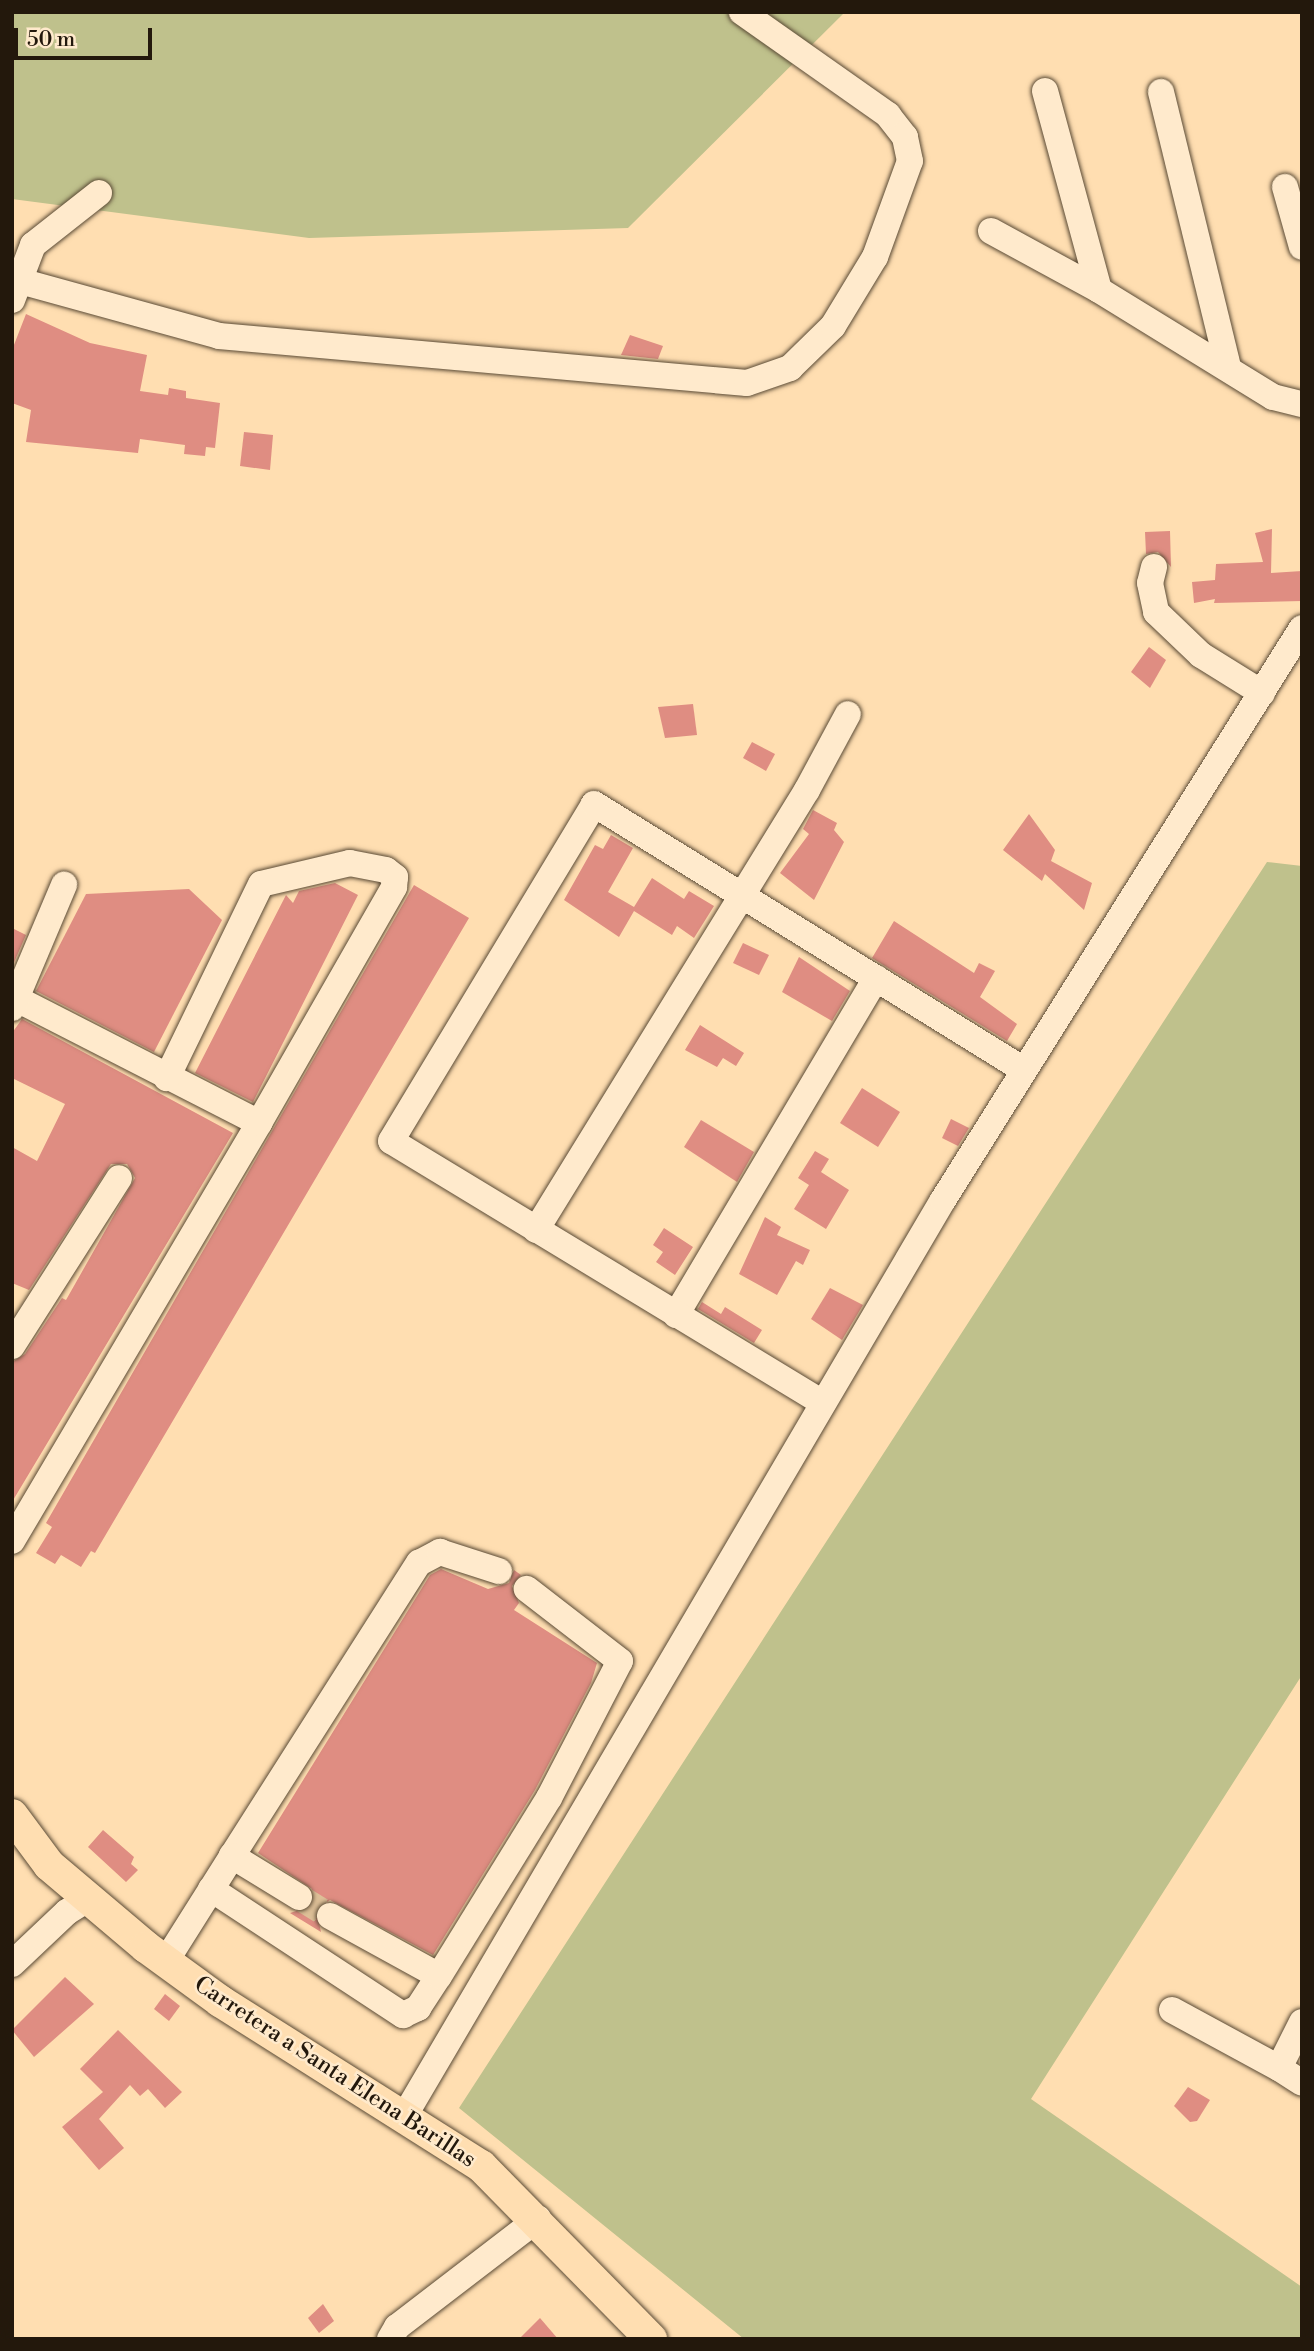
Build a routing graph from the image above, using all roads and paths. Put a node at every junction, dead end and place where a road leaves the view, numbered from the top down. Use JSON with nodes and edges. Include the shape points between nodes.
{"nodes":[{"id":1,"x":742,"y":12,"type":"edge"},
{"id":2,"x":1045,"y":91,"type":"dead end"},
{"id":3,"x":1161,"y":92,"type":"dead end"},
{"id":4,"x":1285,"y":187,"type":"dead end"},
{"id":5,"x":99,"y":194,"type":"dead end"},
{"id":6,"x":991,"y":231,"type":"dead end"},
{"id":7,"x":1302,"y":247,"type":"edge"},
{"id":8,"x":23,"y":250,"type":"edge"},
{"id":9,"x":1099,"y":290,"type":"junction"},
{"id":10,"x":16,"y":291,"type":"edge"},
{"id":11,"x":1228,"y":367,"type":"junction"},
{"id":12,"x":1302,"y":404,"type":"edge"},
{"id":13,"x":1154,"y":567,"type":"dead end"},
{"id":14,"x":1302,"y":628,"type":"edge"},
{"id":15,"x":1262,"y":693,"type":"junction"},
{"id":16,"x":848,"y":714,"type":"dead end"},
{"id":17,"x":64,"y":885,"type":"dead end"},
{"id":18,"x":741,"y":894,"type":"junction"},
{"id":19,"x":876,"y":978,"type":"junction"},
{"id":20,"x":15,"y":1003,"type":"edge"},
{"id":21,"x":1024,"y":1070,"type":"junction"},
{"id":22,"x":167,"y":1077,"type":"junction"},
{"id":23,"x":259,"y":1123,"type":"junction"},
{"id":24,"x":119,"y":1178,"type":"dead end"},
{"id":25,"x":536,"y":1230,"type":"junction"},
{"id":26,"x":676,"y":1315,"type":"junction"},
{"id":27,"x":12,"y":1346,"type":"edge"},
{"id":28,"x":823,"y":1403,"type":"junction"},
{"id":29,"x":12,"y":1541,"type":"edge"},
{"id":30,"x":499,"y":1571,"type":"dead end"},
{"id":31,"x":527,"y":1589,"type":"dead end"},
{"id":32,"x":13,"y":1818,"type":"edge"},
{"id":33,"x":232,"y":1856,"type":"junction"},
{"id":34,"x":211,"y":1888,"type":"junction"},
{"id":35,"x":299,"y":1897,"type":"tunnel mouth"},
{"id":36,"x":88,"y":1899,"type":"junction"},
{"id":37,"x":330,"y":1916,"type":"tunnel mouth"},
{"id":38,"x":166,"y":1961,"type":"junction"},
{"id":39,"x":12,"y":1964,"type":"edge"},
{"id":40,"x":439,"y":1976,"type":"junction"},
{"id":41,"x":1172,"y":2010,"type":"dead end"},
{"id":42,"x":1302,"y":2022,"type":"edge"},
{"id":43,"x":1279,"y":2068,"type":"junction"},
{"id":44,"x":1302,"y":2083,"type":"edge"},
{"id":45,"x":405,"y":2115,"type":"junction"},
{"id":46,"x":538,"y":2219,"type":"junction"},
{"id":47,"x":390,"y":2339,"type":"edge"},
{"id":48,"x":650,"y":2339,"type":"edge"}],
"edges":[{"from":1,"to":10,"type":"street","via":[[888,116],[905,137],[910,161],[875,257],[833,326],[790,368],[747,383],[219,336]]},
{"from":2,"to":9,"type":"street"},
{"from":3,"to":11,"type":"street"},
{"from":4,"to":7,"type":"street"},
{"from":5,"to":8,"type":"street"},
{"from":6,"to":9,"type":"street"},
{"from":8,"to":10,"type":"street"},
{"from":9,"to":11,"type":"street"},
{"from":11,"to":12,"type":"street","via":[[1273,397]]},
{"from":13,"to":15,"type":"street","via":[[1150,583],[1156,612],[1201,655]]},
{"from":14,"to":15,"type":"street"},
{"from":15,"to":21,"type":"street"},
{"from":16,"to":18,"type":"street","via":[[807,790]]},
{"from":17,"to":20,"type":"street"},
{"from":18,"to":19,"type":"street"},
{"from":18,"to":25,"type":"street"},
{"from":18,"to":25,"type":"street","via":[[594,804],[391,1142]]},
{"from":19,"to":21,"type":"street"},
{"from":19,"to":26,"type":"street"},
{"from":20,"to":22,"type":"street"},
{"from":21,"to":28,"type":"street"},
{"from":22,"to":23,"type":"street"},
{"from":22,"to":23,"type":"street","via":[[261,884],[331,864],[386,870],[395,877],[394,887]]},
{"from":23,"to":29,"type":"street"},
{"from":24,"to":27,"type":"street"},
{"from":25,"to":26,"type":"street"},
{"from":26,"to":28,"type":"street"},
{"from":28,"to":45,"type":"street"},
{"from":30,"to":33,"type":"street","via":[[440,1552],[419,1563]]},
{"from":31,"to":40,"type":"street","via":[[616,1655],[619,1670],[549,1798]]},
{"from":32,"to":36,"type":"main road","name":"Carretera a Santa Elena Barillas","via":[[49,1865]]},
{"from":33,"to":34,"type":"street"},
{"from":33,"to":35,"type":"street"},
{"from":34,"to":38,"type":"street"},
{"from":34,"to":40,"type":"street","via":[[403,2015],[418,2008]]},
{"from":36,"to":38,"type":"main road","name":"Carretera a Santa Elena Barillas"},
{"from":36,"to":39,"type":"street","via":[[66,1912]]},
{"from":37,"to":40,"type":"street"},
{"from":38,"to":45,"type":"main road","name":"Carretera a Santa Elena Barillas","via":[[220,2001]]},
{"from":41,"to":43,"type":"street"},
{"from":42,"to":43,"type":"street"},
{"from":43,"to":44,"type":"street"},
{"from":45,"to":46,"type":"main road","name":"Carretera a Santa Elena Barillas","via":[[481,2166]]},
{"from":46,"to":47,"type":"street","via":[[397,2327]]},
{"from":46,"to":48,"type":"main road","name":"Carretera a Santa Elena Barillas"}]}
